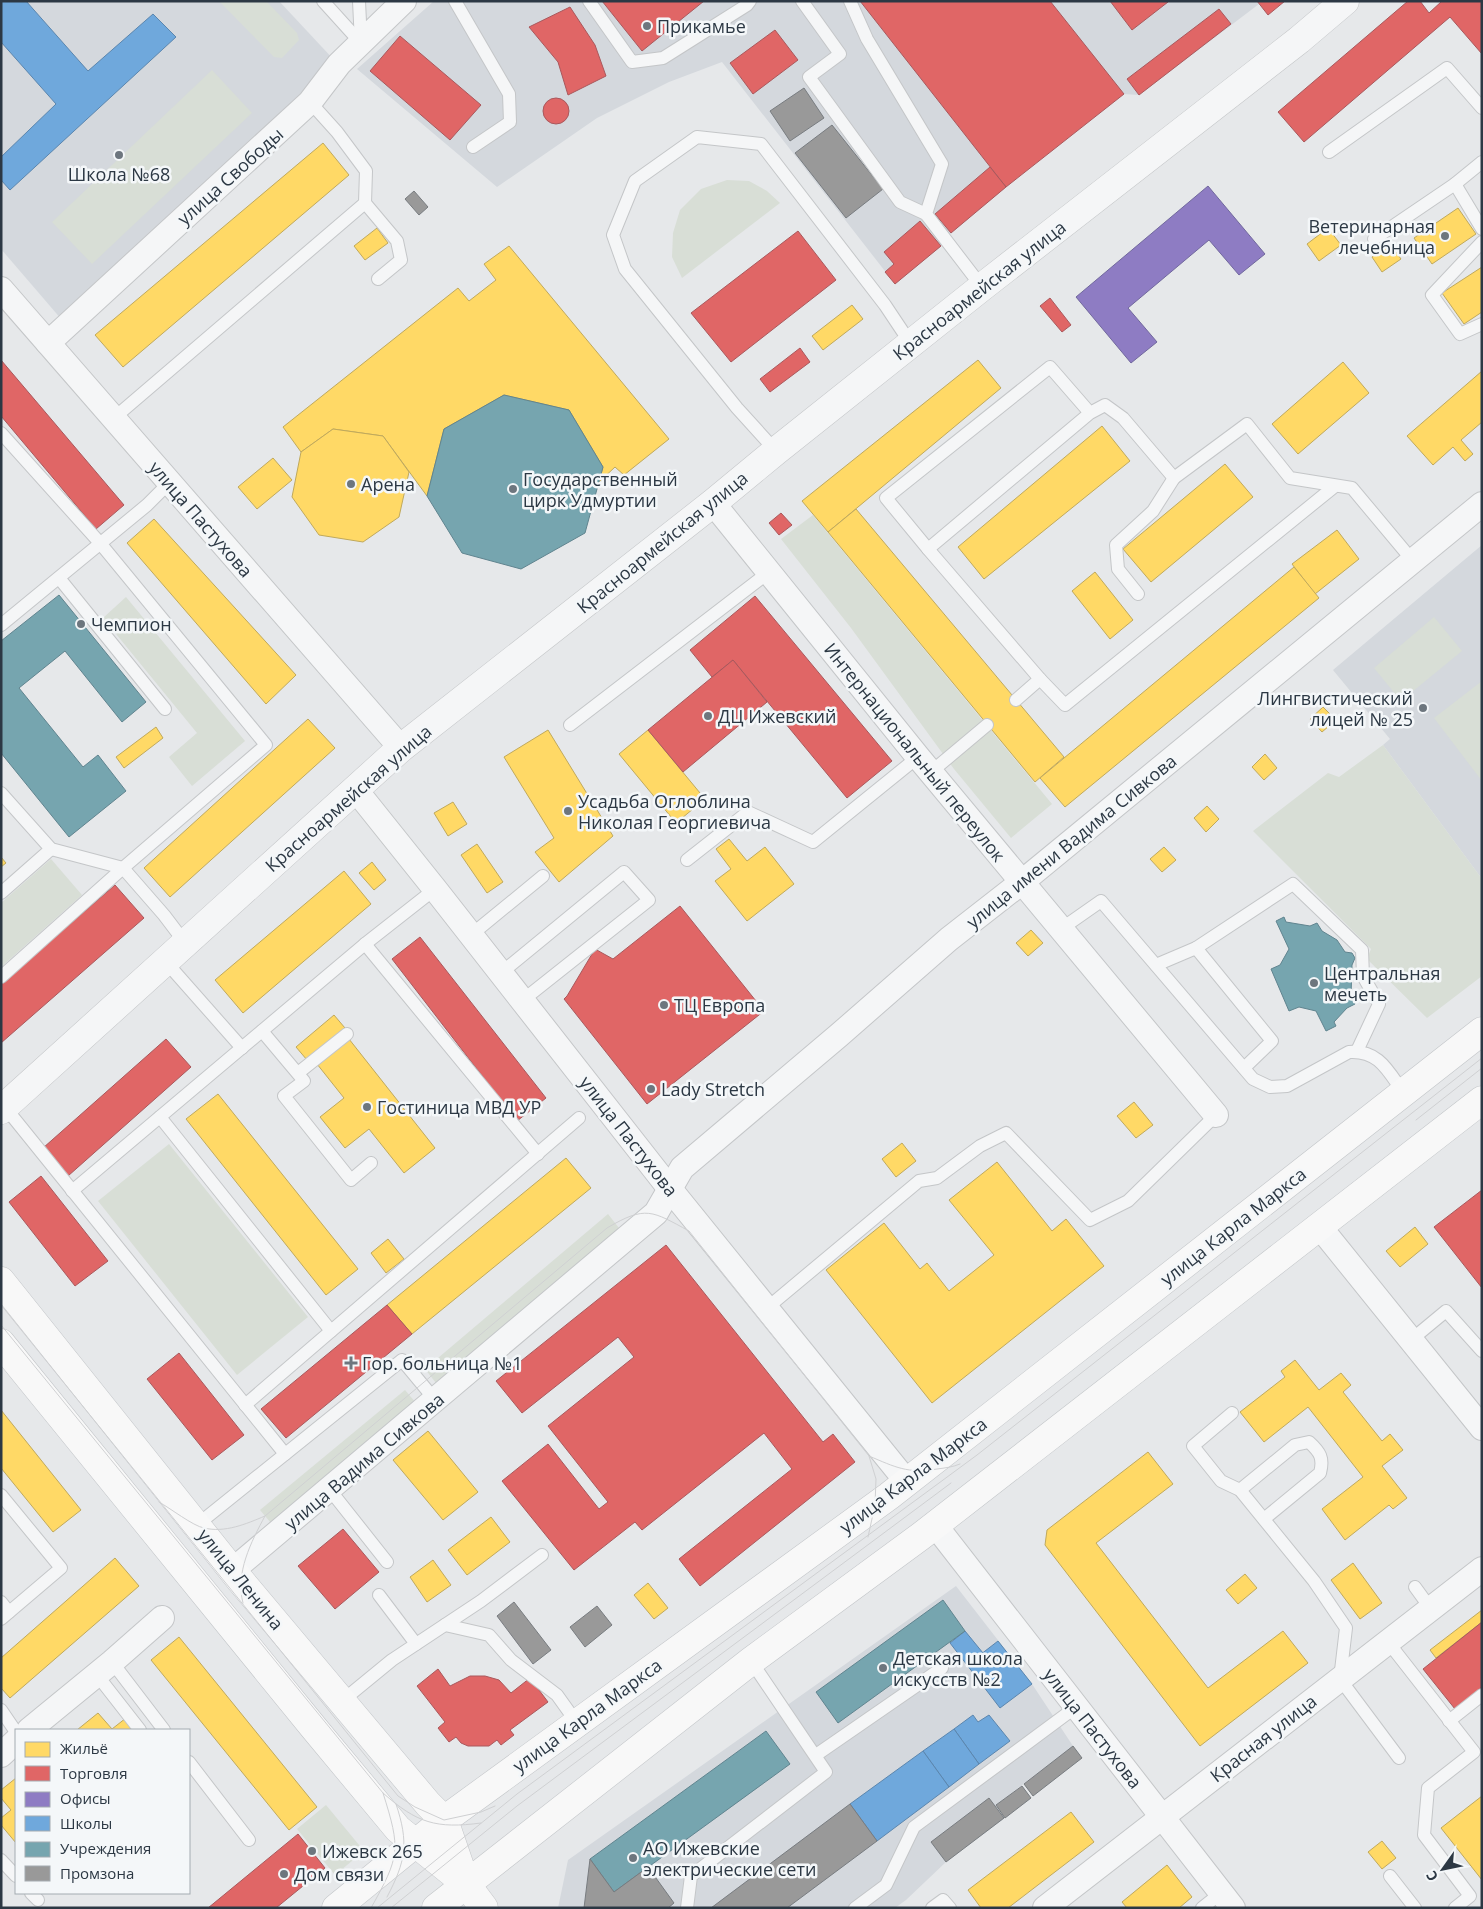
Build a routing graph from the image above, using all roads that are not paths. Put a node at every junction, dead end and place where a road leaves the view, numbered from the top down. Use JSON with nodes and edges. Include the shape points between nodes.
{"nodes":[{"id":1,"x":323,"y":1,"type":"edge"},
{"id":2,"x":359,"y":1,"type":"edge"},
{"id":3,"x":404,"y":1,"type":"edge"},
{"id":4,"x":455,"y":1,"type":"edge"},
{"id":5,"x":589,"y":1,"type":"edge"},
{"id":6,"x":750,"y":1,"type":"edge"},
{"id":7,"x":802,"y":1,"type":"edge"},
{"id":8,"x":850,"y":1,"type":"edge"},
{"id":9,"x":1345,"y":1,"type":"edge"},
{"id":10,"x":361,"y":43,"type":"junction"},
{"id":11,"x":310,"y":102,"type":"junction"},
{"id":12,"x":1482,"y":108,"type":"edge"},
{"id":13,"x":473,"y":147,"type":"dead end"},
{"id":14,"x":1329,"y":152,"type":"dead end"},
{"id":15,"x":1482,"y":162,"type":"edge"},
{"id":16,"x":1455,"y":184,"type":"junction"},
{"id":17,"x":365,"y":204,"type":"junction"},
{"id":18,"x":926,"y":214,"type":"junction"},
{"id":19,"x":1482,"y":229,"type":"edge"},
{"id":20,"x":1374,"y":239,"type":"dead end"},
{"id":21,"x":1482,"y":242,"type":"edge"},
{"id":22,"x":378,"y":279,"type":"dead end"},
{"id":23,"x":982,"y":287,"type":"junction"},
{"id":24,"x":5,"y":300,"type":"edge"},
{"id":25,"x":1482,"y":324,"type":"edge"},
{"id":26,"x":48,"y":343,"type":"junction"},
{"id":27,"x":911,"y":344,"type":"junction"},
{"id":28,"x":1090,"y":413,"type":"junction"},
{"id":29,"x":114,"y":418,"type":"junction"},
{"id":30,"x":1,"y":433,"type":"edge"},
{"id":31,"x":776,"y":451,"type":"junction"},
{"id":32,"x":1174,"y":478,"type":"junction"},
{"id":33,"x":169,"y":483,"type":"junction"},
{"id":34,"x":1336,"y":486,"type":"junction"},
{"id":35,"x":713,"y":504,"type":"junction"},
{"id":36,"x":1482,"y":504,"type":"edge"},
{"id":37,"x":100,"y":543,"type":"junction"},
{"id":38,"x":928,"y":549,"type":"junction"},
{"id":39,"x":1413,"y":561,"type":"junction"},
{"id":40,"x":769,"y":572,"type":"junction"},
{"id":41,"x":58,"y":578,"type":"junction"},
{"id":42,"x":1138,"y":594,"type":"dead end"},
{"id":43,"x":1,"y":624,"type":"edge"},
{"id":44,"x":1040,"y":679,"type":"junction"},
{"id":45,"x":1016,"y":700,"type":"dead end"},
{"id":46,"x":165,"y":709,"type":"dead end"},
{"id":47,"x":570,"y":725,"type":"dead end"},
{"id":48,"x":987,"y":725,"type":"dead end"},
{"id":49,"x":401,"y":748,"type":"junction"},
{"id":50,"x":925,"y":765,"type":"junction"},
{"id":51,"x":354,"y":789,"type":"junction"},
{"id":52,"x":1,"y":793,"type":"edge"},
{"id":53,"x":51,"y":849,"type":"junction"},
{"id":54,"x":686,"y":860,"type":"dead end"},
{"id":55,"x":123,"y":868,"type":"junction"},
{"id":56,"x":543,"y":876,"type":"dead end"},
{"id":57,"x":1022,"y":882,"type":"junction"},
{"id":58,"x":435,"y":889,"type":"junction"},
{"id":59,"x":1,"y":893,"type":"edge"},
{"id":60,"x":1061,"y":929,"type":"junction"},
{"id":61,"x":471,"y":935,"type":"junction"},
{"id":62,"x":186,"y":944,"type":"junction"},
{"id":63,"x":365,"y":944,"type":"junction"},
{"id":64,"x":1196,"y":948,"type":"junction"},
{"id":65,"x":166,"y":962,"type":"junction"},
{"id":66,"x":1156,"y":965,"type":"junction"},
{"id":67,"x":502,"y":973,"type":"junction"},
{"id":68,"x":1,"y":977,"type":"edge"},
{"id":69,"x":523,"y":1000,"type":"junction"},
{"id":70,"x":262,"y":1031,"type":"junction"},
{"id":71,"x":1482,"y":1031,"type":"edge"},
{"id":72,"x":347,"y":1034,"type":"dead end"},
{"id":73,"x":242,"y":1048,"type":"junction"},
{"id":74,"x":1357,"y":1052,"type":"junction"},
{"id":75,"x":1244,"y":1068,"type":"junction"},
{"id":76,"x":298,"y":1073,"type":"junction"},
{"id":77,"x":1403,"y":1092,"type":"junction"},
{"id":78,"x":1482,"y":1100,"type":"edge"},
{"id":79,"x":3,"y":1107,"type":"edge"},
{"id":80,"x":1216,"y":1115,"type":"joint"},
{"id":81,"x":160,"y":1117,"type":"junction"},
{"id":82,"x":579,"y":1118,"type":"dead end"},
{"id":83,"x":538,"y":1154,"type":"junction"},
{"id":84,"x":371,"y":1163,"type":"dead end"},
{"id":85,"x":670,"y":1189,"type":"junction"},
{"id":86,"x":72,"y":1191,"type":"junction"},
{"id":87,"x":1319,"y":1226,"type":"junction"},
{"id":88,"x":1,"y":1281,"type":"edge"},
{"id":89,"x":767,"y":1308,"type":"junction"},
{"id":90,"x":331,"y":1332,"type":"junction"},
{"id":91,"x":1411,"y":1340,"type":"junction"},
{"id":92,"x":1,"y":1343,"type":"edge"},
{"id":93,"x":1482,"y":1351,"type":"edge"},
{"id":94,"x":436,"y":1401,"type":"junction"},
{"id":95,"x":244,"y":1406,"type":"junction"},
{"id":96,"x":1232,"y":1413,"type":"dead end"},
{"id":97,"x":1482,"y":1428,"type":"edge"},
{"id":98,"x":285,"y":1454,"type":"junction"},
{"id":99,"x":907,"y":1482,"type":"junction"},
{"id":100,"x":330,"y":1490,"type":"junction"},
{"id":101,"x":1240,"y":1490,"type":"junction"},
{"id":102,"x":1,"y":1494,"type":"edge"},
{"id":103,"x":1264,"y":1519,"type":"junction"},
{"id":104,"x":197,"y":1525,"type":"junction"},
{"id":105,"x":935,"y":1525,"type":"junction"},
{"id":106,"x":542,"y":1555,"type":"dead end"},
{"id":107,"x":387,"y":1562,"type":"dead end"},
{"id":108,"x":1482,"y":1569,"type":"edge"},
{"id":109,"x":233,"y":1570,"type":"junction"},
{"id":110,"x":1415,"y":1587,"type":"dead end"},
{"id":111,"x":380,"y":1595,"type":"dead end"},
{"id":112,"x":1431,"y":1609,"type":"junction"},
{"id":113,"x":4,"y":1611,"type":"edge"},
{"id":114,"x":162,"y":1618,"type":"dead end"},
{"id":115,"x":445,"y":1625,"type":"junction"},
{"id":116,"x":1388,"y":1642,"type":"junction"},
{"id":117,"x":416,"y":1644,"type":"junction"},
{"id":118,"x":751,"y":1662,"type":"junction"},
{"id":119,"x":942,"y":1668,"type":"dead end"},
{"id":120,"x":104,"y":1669,"type":"junction"},
{"id":121,"x":1340,"y":1679,"type":"junction"},
{"id":122,"x":1482,"y":1695,"type":"edge"},
{"id":123,"x":342,"y":1701,"type":"junction"},
{"id":124,"x":1076,"y":1707,"type":"junction"},
{"id":125,"x":1,"y":1710,"type":"edge"},
{"id":126,"x":1449,"y":1720,"type":"junction"},
{"id":127,"x":577,"y":1723,"type":"junction"},
{"id":128,"x":30,"y":1729,"type":"edge"},
{"id":129,"x":139,"y":1729,"type":"edge"},
{"id":130,"x":163,"y":1729,"type":"edge"},
{"id":131,"x":15,"y":1731,"type":"edge"},
{"id":132,"x":15,"y":1742,"type":"edge"},
{"id":133,"x":1,"y":1755,"type":"edge"},
{"id":134,"x":816,"y":1755,"type":"junction"},
{"id":135,"x":1399,"y":1758,"type":"dead end"},
{"id":136,"x":190,"y":1763,"type":"edge"},
{"id":137,"x":1162,"y":1817,"type":"junction"},
{"id":138,"x":444,"y":1820,"type":"junction"},
{"id":139,"x":249,"y":1840,"type":"dead end"},
{"id":140,"x":415,"y":1843,"type":"junction"},
{"id":141,"x":1,"y":1860,"type":"edge"},
{"id":142,"x":15,"y":1875,"type":"edge"},
{"id":143,"x":1390,"y":1876,"type":"dead end"},
{"id":144,"x":466,"y":1884,"type":"junction"},
{"id":145,"x":1227,"y":1900,"type":"edge"},
{"id":146,"x":336,"y":1908,"type":"edge"},
{"id":147,"x":436,"y":1908,"type":"edge"},
{"id":148,"x":484,"y":1908,"type":"edge"},
{"id":149,"x":687,"y":1908,"type":"edge"},
{"id":150,"x":855,"y":1908,"type":"edge"},
{"id":151,"x":932,"y":1908,"type":"edge"},
{"id":152,"x":950,"y":1908,"type":"edge"},
{"id":153,"x":1045,"y":1908,"type":"edge"},
{"id":154,"x":1202,"y":1908,"type":"edge"},
{"id":155,"x":1415,"y":1908,"type":"edge"},
{"id":156,"x":1456,"y":1908,"type":"edge"}],
"edges":[{"from":1,"to":10,"type":"lane"},
{"from":2,"to":10,"type":"lane"},
{"from":3,"to":10,"type":"street","name":"улица Свободы"},
{"from":4,"to":13,"type":"lane","via":[[509,94],[510,122]]},
{"from":5,"to":6,"type":"lane","via":[[632,62],[663,58]]},
{"from":7,"to":18,"type":"lane","via":[[840,54],[809,77],[900,202]]},
{"from":8,"to":18,"type":"lane","via":[[867,39],[942,164]]},
{"from":9,"to":23,"type":"street","name":"Красноармейская улица"},
{"from":10,"to":11,"type":"street","name":"улица Свободы","via":[[339,64]]},
{"from":11,"to":17,"type":"lane","via":[[366,171]]},
{"from":11,"to":26,"type":"street","name":"улица Свободы"},
{"from":12,"to":14,"type":"lane","via":[[1447,68]]},
{"from":15,"to":16,"type":"lane"},
{"from":16,"to":19,"type":"lane"},
{"from":16,"to":20,"type":"lane"},
{"from":17,"to":22,"type":"lane","via":[[397,241],[401,260]]},
{"from":17,"to":29,"type":"lane"},
{"from":18,"to":23,"type":"lane"},
{"from":21,"to":25,"type":"lane","via":[[1432,295],[1460,334]]},
{"from":23,"to":27,"type":"street","name":"Красноармейская улица"},
{"from":24,"to":26,"type":"street","name":"улица Пастухова"},
{"from":26,"to":29,"type":"street","name":"улица Пастухова"},
{"from":27,"to":31,"type":"street","name":"Красноармейская улица"},
{"from":27,"to":31,"type":"lane","via":[[885,305],[761,144],[697,137],[635,181],[613,236],[625,269],[737,408]]},
{"from":28,"to":32,"type":"lane","via":[[1106,405],[1123,418]]},
{"from":28,"to":38,"type":"lane"},
{"from":28,"to":38,"type":"lane","via":[[1050,367],[886,498]]},
{"from":29,"to":33,"type":"street","name":"улица Пастухова"},
{"from":30,"to":37,"type":"lane"},
{"from":31,"to":35,"type":"street","name":"Красноармейская улица"},
{"from":32,"to":34,"type":"lane","via":[[1247,424],[1290,478]]},
{"from":32,"to":42,"type":"lane","via":[[1153,511],[1116,545],[1118,569]]},
{"from":33,"to":37,"type":"lane"},
{"from":33,"to":49,"type":"street","name":"улица Пастухова"},
{"from":34,"to":39,"type":"lane","via":[[1352,488]]},
{"from":34,"to":44,"type":"lane","via":[[1065,705]]},
{"from":35,"to":40,"type":"street","name":"Интернациональный переулок"},
{"from":35,"to":49,"type":"street","name":"Красноармейская улица"},
{"from":36,"to":39,"type":"street","name":"улица имени Вадима Сивкова"},
{"from":37,"to":41,"type":"lane"},
{"from":37,"to":55,"type":"lane","via":[[266,745]]},
{"from":38,"to":44,"type":"lane"},
{"from":39,"to":57,"type":"street","name":"улица имени Вадима Сивкова"},
{"from":40,"to":47,"type":"lane"},
{"from":40,"to":50,"type":"street","name":"Интернациональный переулок"},
{"from":41,"to":43,"type":"lane"},
{"from":41,"to":46,"type":"lane"},
{"from":44,"to":45,"type":"lane"},
{"from":48,"to":50,"type":"lane"},
{"from":49,"to":51,"type":"street","name":"Красноармейская улица"},
{"from":50,"to":54,"type":"lane","via":[[813,842],[748,812]]},
{"from":50,"to":57,"type":"street","name":"Интернациональный переулок"},
{"from":51,"to":58,"type":"street","name":"улица Пастухова"},
{"from":51,"to":62,"type":"street","name":"Красноармейская улица"},
{"from":52,"to":53,"type":"lane"},
{"from":53,"to":55,"type":"lane"},
{"from":53,"to":59,"type":"lane"},
{"from":55,"to":62,"type":"lane"},
{"from":55,"to":68,"type":"lane"},
{"from":56,"to":61,"type":"lane"},
{"from":57,"to":60,"type":"street","name":"Интернациональный переулок"},
{"from":57,"to":85,"type":"street","name":"улица имени Вадима Сивкова","via":[[949,940],[682,1168]]},
{"from":58,"to":61,"type":"street","name":"улица Пастухова"},
{"from":58,"to":63,"type":"lane"},
{"from":60,"to":66,"type":"lane","via":[[1101,901]]},
{"from":60,"to":80,"type":"street","name":"Интернациональный переулок"},
{"from":61,"to":67,"type":"street","name":"улица Пастухова"},
{"from":62,"to":65,"type":"street","name":"Красноармейская улица"},
{"from":63,"to":70,"type":"lane"},
{"from":63,"to":83,"type":"lane"},
{"from":64,"to":66,"type":"lane"},
{"from":64,"to":74,"type":"lane","via":[[1293,884],[1362,950],[1362,976],[1379,1004]]},
{"from":64,"to":75,"type":"lane","via":[[1272,1041]]},
{"from":65,"to":73,"type":"lane"},
{"from":65,"to":79,"type":"street","name":"Красноармейская улица"},
{"from":66,"to":75,"type":"lane"},
{"from":67,"to":69,"type":"street","name":"улица Пастухова"},
{"from":67,"to":69,"type":"lane","via":[[624,872],[648,900]]},
{"from":69,"to":85,"type":"street","name":"улица Пастухова"},
{"from":70,"to":73,"type":"lane"},
{"from":70,"to":76,"type":"lane"},
{"from":71,"to":77,"type":"main road","name":"улица Карла Маркса"},
{"from":72,"to":76,"type":"lane"},
{"from":73,"to":81,"type":"lane"},
{"from":74,"to":75,"type":"lane","via":[[1349,1052],[1287,1086],[1270,1087],[1253,1079]]},
{"from":74,"to":77,"type":"lane","via":[[1380,1060]]},
{"from":76,"to":84,"type":"lane","via":[[304,1081],[284,1096],[351,1180]]},
{"from":77,"to":99,"type":"main road","name":"улица Карла Маркса"},
{"from":78,"to":87,"type":"main road"},
{"from":79,"to":86,"type":"lane"},
{"from":80,"to":89,"type":"lane","via":[[1128,1201],[1090,1220],[1006,1133],[980,1146],[937,1178],[919,1181]]},
{"from":81,"to":86,"type":"lane"},
{"from":81,"to":90,"type":"lane"},
{"from":82,"to":83,"type":"lane"},
{"from":83,"to":90,"type":"lane"},
{"from":85,"to":89,"type":"street","name":"улица Пастухова"},
{"from":85,"to":94,"type":"street","name":"улица Вадима Сивкова","via":[[656,1213]]},
{"from":86,"to":95,"type":"lane"},
{"from":87,"to":91,"type":"street"},
{"from":87,"to":105,"type":"main road"},
{"from":88,"to":104,"type":"main road","name":"улица Ленина"},
{"from":89,"to":99,"type":"street","name":"улица Пастухова"},
{"from":90,"to":95,"type":"lane"},
{"from":91,"to":93,"type":"lane","via":[[1446,1311]]},
{"from":91,"to":97,"type":"street"},
{"from":92,"to":140,"type":"main road","name":"улица Ленина","via":[[314,1728],[398,1829]]},
{"from":94,"to":98,"type":"lane","via":[[402,1360]]},
{"from":94,"to":100,"type":"street","name":"улица Вадима Сивкова"},
{"from":95,"to":98,"type":"lane"},
{"from":96,"to":101,"type":"lane","via":[[1193,1446],[1221,1481]]},
{"from":98,"to":104,"type":"lane"},
{"from":99,"to":127,"type":"main road","name":"улица Карла Маркса"},
{"from":100,"to":107,"type":"lane"},
{"from":100,"to":109,"type":"street","name":"улица Вадима Сивкова"},
{"from":101,"to":103,"type":"lane"},
{"from":101,"to":103,"type":"lane","via":[[1295,1445],[1310,1442],[1320,1452],[1323,1463],[1320,1473]]},
{"from":102,"to":113,"type":"lane","via":[[61,1568]]},
{"from":103,"to":121,"type":"lane","via":[[1314,1581],[1346,1628]]},
{"from":104,"to":109,"type":"main road","name":"улица Ленина"},
{"from":105,"to":118,"type":"main road"},
{"from":105,"to":124,"type":"street","name":"улица Пастухова"},
{"from":106,"to":115,"type":"lane"},
{"from":108,"to":112,"type":"street","name":"Красная улица"},
{"from":109,"to":123,"type":"main road","name":"улица Ленина"},
{"from":110,"to":112,"type":"lane"},
{"from":111,"to":117,"type":"lane"},
{"from":112,"to":116,"type":"street","name":"Красная улица"},
{"from":114,"to":120,"type":"street"},
{"from":115,"to":117,"type":"lane"},
{"from":115,"to":127,"type":"lane","via":[[489,1635],[511,1660],[557,1695]]},
{"from":116,"to":121,"type":"street","name":"Красная улица"},
{"from":116,"to":126,"type":"lane"},
{"from":117,"to":123,"type":"lane"},
{"from":118,"to":134,"type":"lane"},
{"from":118,"to":144,"type":"main road"},
{"from":119,"to":134,"type":"lane"},
{"from":120,"to":128,"type":"street"},
{"from":120,"to":129,"type":"lane"},
{"from":120,"to":130,"type":"lane"},
{"from":121,"to":135,"type":"lane"},
{"from":121,"to":137,"type":"street","name":"Красная улица"},
{"from":122,"to":126,"type":"lane"},
{"from":123,"to":138,"type":"main road","name":"улица Ленина"},
{"from":124,"to":137,"type":"street","name":"улица Пастухова"},
{"from":124,"to":150,"type":"lane","via":[[914,1827],[886,1885]]},
{"from":125,"to":131,"type":"lane"},
{"from":126,"to":156,"type":"lane","via":[[1474,1752],[1428,1788],[1424,1835],[1470,1896]]},
{"from":127,"to":138,"type":"main road","name":"улица Карла Маркса"},
{"from":132,"to":133,"type":"street"},
{"from":134,"to":149,"type":"lane","via":[[826,1772],[691,1876]]},
{"from":136,"to":139,"type":"lane"},
{"from":137,"to":145,"type":"street","name":"улица Пастухова"},
{"from":137,"to":153,"type":"street","name":"Красная улица"},
{"from":138,"to":140,"type":"main road","name":"улица Карла Маркса"},
{"from":138,"to":144,"type":"main road","name":"улица Ленина"},
{"from":140,"to":144,"type":"main road","name":"улица Ленина"},
{"from":140,"to":146,"type":"main road","name":"улица Карла Маркса"},
{"from":141,"to":142,"type":"lane"},
{"from":143,"to":155,"type":"lane"},
{"from":144,"to":147,"type":"main road"},
{"from":144,"to":148,"type":"main road","name":"улица Ленина"},
{"from":145,"to":154,"type":"lane"},
{"from":151,"to":152,"type":"lane","via":[[943,1900]]}]}
